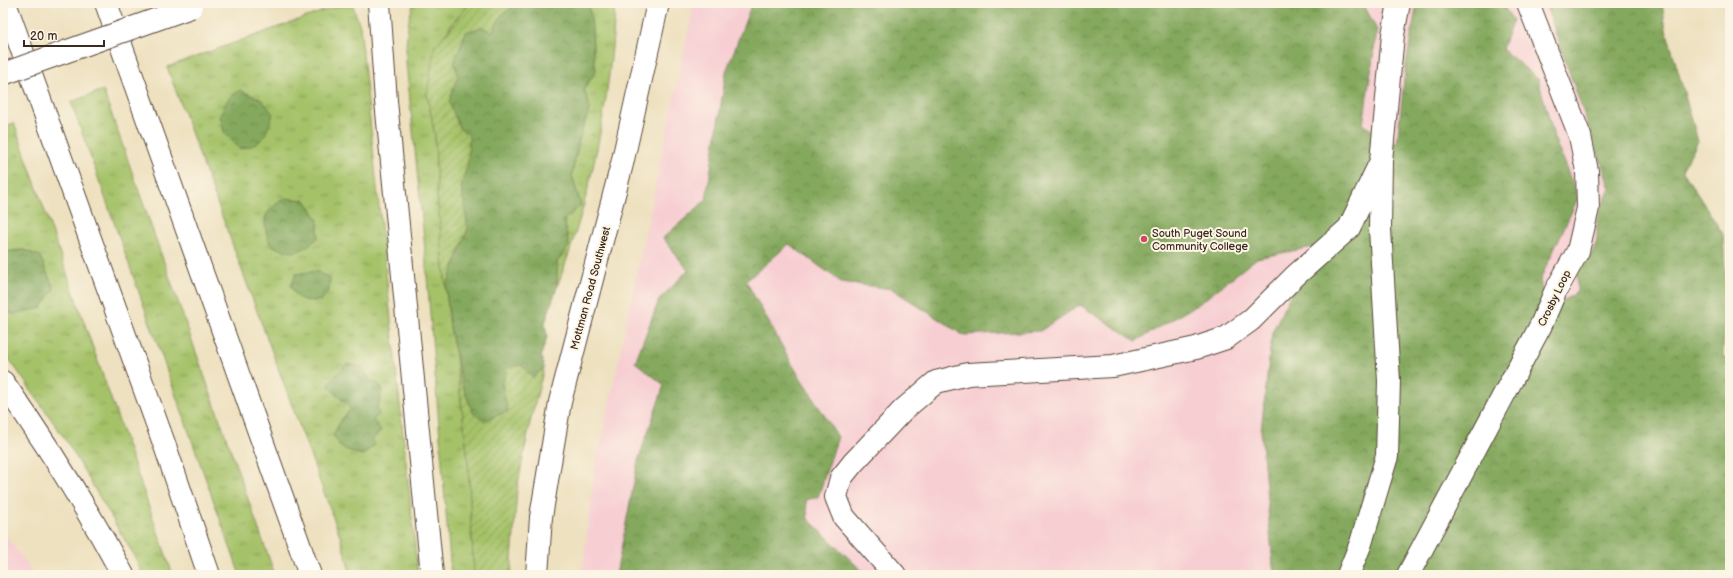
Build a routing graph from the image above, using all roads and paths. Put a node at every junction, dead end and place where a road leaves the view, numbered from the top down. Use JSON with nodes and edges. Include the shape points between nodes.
{"nodes":[{"id":1,"x":5,"y":3,"type":"edge"},
{"id":2,"x":106,"y":3,"type":"edge"},
{"id":3,"x":379,"y":3,"type":"edge"},
{"id":4,"x":658,"y":3,"type":"edge"},
{"id":5,"x":1398,"y":3,"type":"edge"},
{"id":6,"x":1528,"y":3,"type":"edge"},
{"id":7,"x":191,"y":7,"type":"dead end"},
{"id":8,"x":3,"y":74,"type":"edge"},
{"id":9,"x":1381,"y":161,"type":"junction"},
{"id":10,"x":3,"y":382,"type":"edge"},
{"id":11,"x":123,"y":575,"type":"edge"},
{"id":12,"x":209,"y":575,"type":"edge"},
{"id":13,"x":310,"y":575,"type":"edge"},
{"id":14,"x":432,"y":575,"type":"edge"},
{"id":15,"x":537,"y":575,"type":"edge"},
{"id":16,"x":895,"y":575,"type":"edge"},
{"id":17,"x":1348,"y":575,"type":"edge"},
{"id":18,"x":1408,"y":575,"type":"edge"}],
"edges":[{"from":1,"to":12,"type":"main road"},
{"from":2,"to":13,"type":"main road"},
{"from":3,"to":14,"type":"main road","via":[[386,101]]},
{"from":4,"to":15,"type":"main road","name":"Mottman Road Southwest","via":[[622,164],[560,402],[542,510]]},
{"from":5,"to":9,"type":"main road"},
{"from":6,"to":18,"type":"main road","name":"Crosby Loop","via":[[1580,136],[1587,171],[1588,208],[1578,251]]},
{"from":7,"to":8,"type":"main road","bridge":true},
{"from":9,"to":16,"type":"main road","via":[[1349,228],[1251,320],[1226,338],[1196,348],[1113,366],[968,374],[936,382],[903,410],[841,478],[836,497],[844,517]]},
{"from":9,"to":17,"type":"main road","via":[[1380,229],[1389,381],[1387,456],[1361,543]]},
{"from":10,"to":11,"type":"main road","via":[[75,490]]}]}
